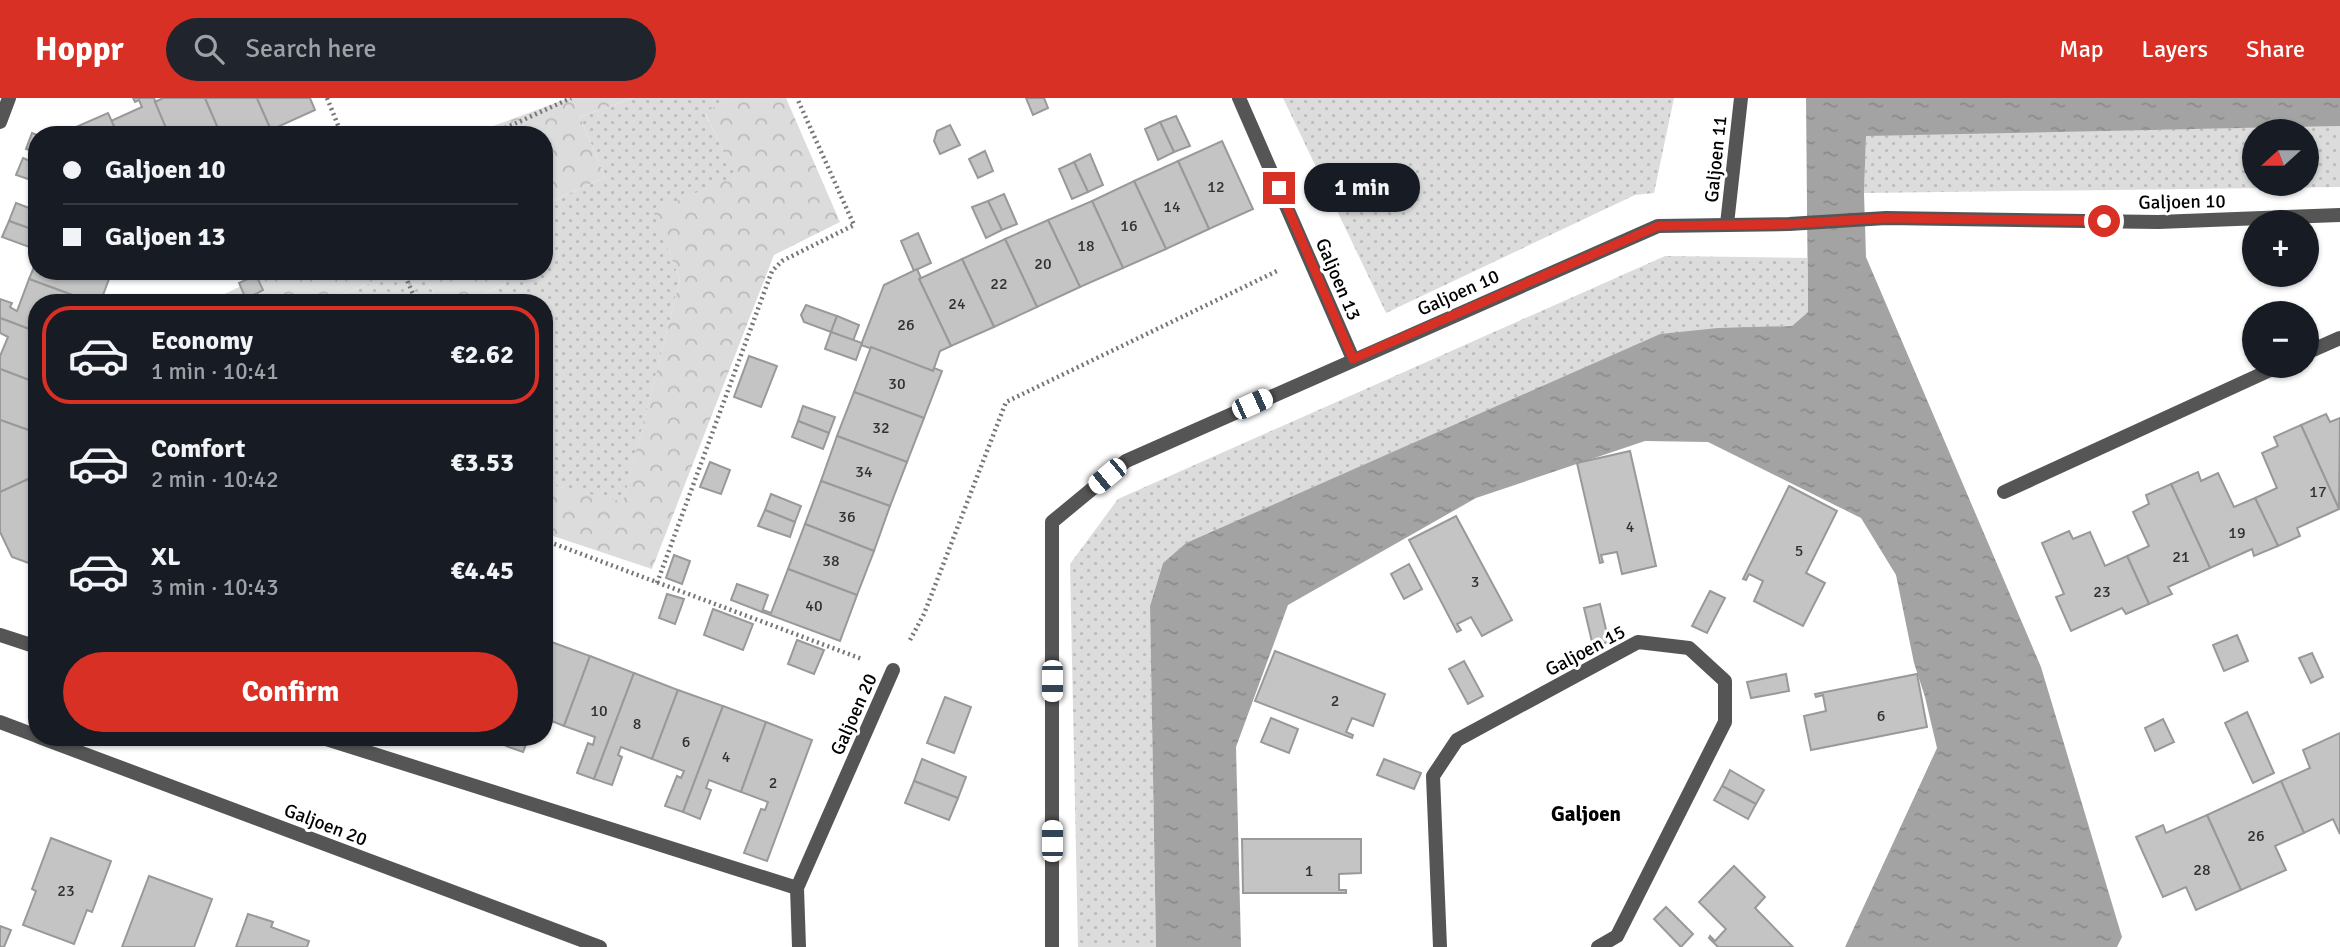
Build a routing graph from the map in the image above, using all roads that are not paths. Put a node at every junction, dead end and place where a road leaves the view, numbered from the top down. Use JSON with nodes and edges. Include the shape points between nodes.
{"nodes":[{"id":1,"x":9,"y":98,"type":"edge"},
{"id":2,"x":1239,"y":98,"type":"edge"},
{"id":3,"x":1741,"y":98,"type":"edge"},
{"id":4,"x":0,"y":122,"type":"edge"},
{"id":5,"x":2340,"y":215,"type":"edge"},
{"id":6,"x":1727,"y":224,"type":"junction"},
{"id":7,"x":2340,"y":338,"type":"edge"},
{"id":8,"x":2319,"y":347,"type":"edge"},
{"id":9,"x":1353,"y":359,"type":"junction"},
{"id":10,"x":2253,"y":378,"type":"edge"},
{"id":11,"x":2004,"y":492,"type":"dead end"},
{"id":12,"x":0,"y":635,"type":"edge"},
{"id":13,"x":28,"y":644,"type":"edge"},
{"id":14,"x":894,"y":670,"type":"road end"},
{"id":15,"x":0,"y":722,"type":"edge"},
{"id":16,"x":28,"y":732,"type":"edge"},
{"id":17,"x":65,"y":746,"type":"edge"},
{"id":18,"x":348,"y":746,"type":"edge"},
{"id":19,"x":797,"y":888,"type":"junction"},
{"id":20,"x":600,"y":947,"type":"edge"},
{"id":21,"x":799,"y":947,"type":"edge"},
{"id":22,"x":1052,"y":947,"type":"edge"},
{"id":23,"x":1440,"y":947,"type":"edge"},
{"id":24,"x":1598,"y":947,"type":"edge"}],
"edges":[{"from":1,"to":4,"type":"street"},
{"from":2,"to":9,"type":"street","name":"Galjoen 13"},
{"from":3,"to":6,"type":"street","name":"Galjoen 11"},
{"from":5,"to":6,"type":"street","name":"Galjoen 10","via":[[2158,222],[1886,218]]},
{"from":6,"to":9,"type":"street","name":"Galjoen 10","via":[[1658,226]]},
{"from":7,"to":8,"type":"street"},
{"from":9,"to":22,"type":"street","name":"Galjoen 10","via":[[1126,461],[1052,522]]},
{"from":10,"to":11,"type":"street"},
{"from":12,"to":13,"type":"street"},
{"from":14,"to":19,"type":"street","name":"Galjoen 20"},
{"from":15,"to":16,"type":"street","name":"Galjoen 20"},
{"from":17,"to":20,"type":"street","name":"Galjoen 20"},
{"from":18,"to":19,"type":"street"},
{"from":19,"to":21,"type":"street","name":"Galjoen 20"},
{"from":23,"to":24,"type":"street","name":"Galjoen 15","via":[[1433,776],[1457,740],[1638,642],[1689,648],[1724,681],[1726,722],[1617,936]]}]}
